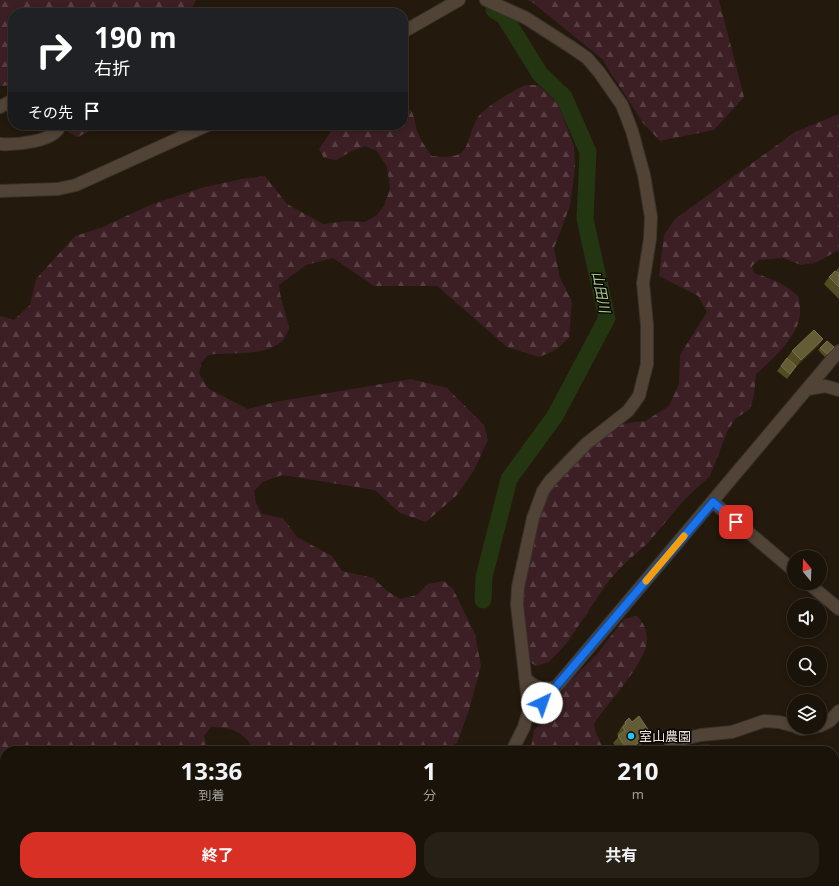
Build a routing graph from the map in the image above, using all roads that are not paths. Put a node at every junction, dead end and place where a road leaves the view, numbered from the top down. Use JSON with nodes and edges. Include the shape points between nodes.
{"nodes":[{"id":1,"x":459,"y":0,"type":"edge"},
{"id":2,"x":486,"y":0,"type":"edge"},
{"id":3,"x":408,"y":29,"type":"edge"},
{"id":4,"x":57,"y":130,"type":"edge"},
{"id":5,"x":197,"y":130,"type":"edge"},
{"id":6,"x":0,"y":144,"type":"edge"},
{"id":7,"x":0,"y":191,"type":"edge"},
{"id":8,"x":839,"y":351,"type":"edge"},
{"id":9,"x":808,"y":389,"type":"junction"},
{"id":10,"x":839,"y":390,"type":"edge"},
{"id":11,"x":713,"y":502,"type":"junction"},
{"id":12,"x":787,"y":565,"type":"edge"},
{"id":13,"x":816,"y":590,"type":"edge"},
{"id":14,"x":839,"y":609,"type":"edge"},
{"id":15,"x":526,"y":683,"type":"junction"},
{"id":16,"x":556,"y":687,"type":"junction"},
{"id":17,"x":529,"y":710,"type":"junction"},
{"id":18,"x":839,"y":711,"type":"edge"},
{"id":19,"x":827,"y":722,"type":"edge"},
{"id":20,"x":787,"y":724,"type":"edge"},
{"id":21,"x":674,"y":745,"type":"edge"},
{"id":22,"x":514,"y":746,"type":"edge"}],
"edges":[{"from":1,"to":3,"type":"street"},
{"from":2,"to":15,"type":"street","via":[[526,18],[587,58],[599,72],[622,105],[632,131],[644,175],[651,217],[643,283],[647,325],[647,364],[644,379],[639,396],[628,411],[586,444],[543,491],[518,587],[517,605]]},
{"from":4,"to":6,"type":"street","via":[[54,134],[25,143]]},
{"from":5,"to":7,"type":"street","via":[[76,185],[58,189]]},
{"from":8,"to":9,"type":"street"},
{"from":9,"to":10,"type":"street","via":[[831,386]]},
{"from":9,"to":11,"type":"street"},
{"from":11,"to":12,"type":"street"},
{"from":11,"to":16,"type":"street"},
{"from":13,"to":14,"type":"street"},
{"from":15,"to":16,"type":"street","via":[[537,688]]},
{"from":15,"to":17,"type":"street"},
{"from":16,"to":17,"type":"street","via":[[542,703]]},
{"from":17,"to":22,"type":"street"},
{"from":18,"to":19,"type":"street"},
{"from":20,"to":21,"type":"street","via":[[764,721],[732,732],[701,735]]}]}
